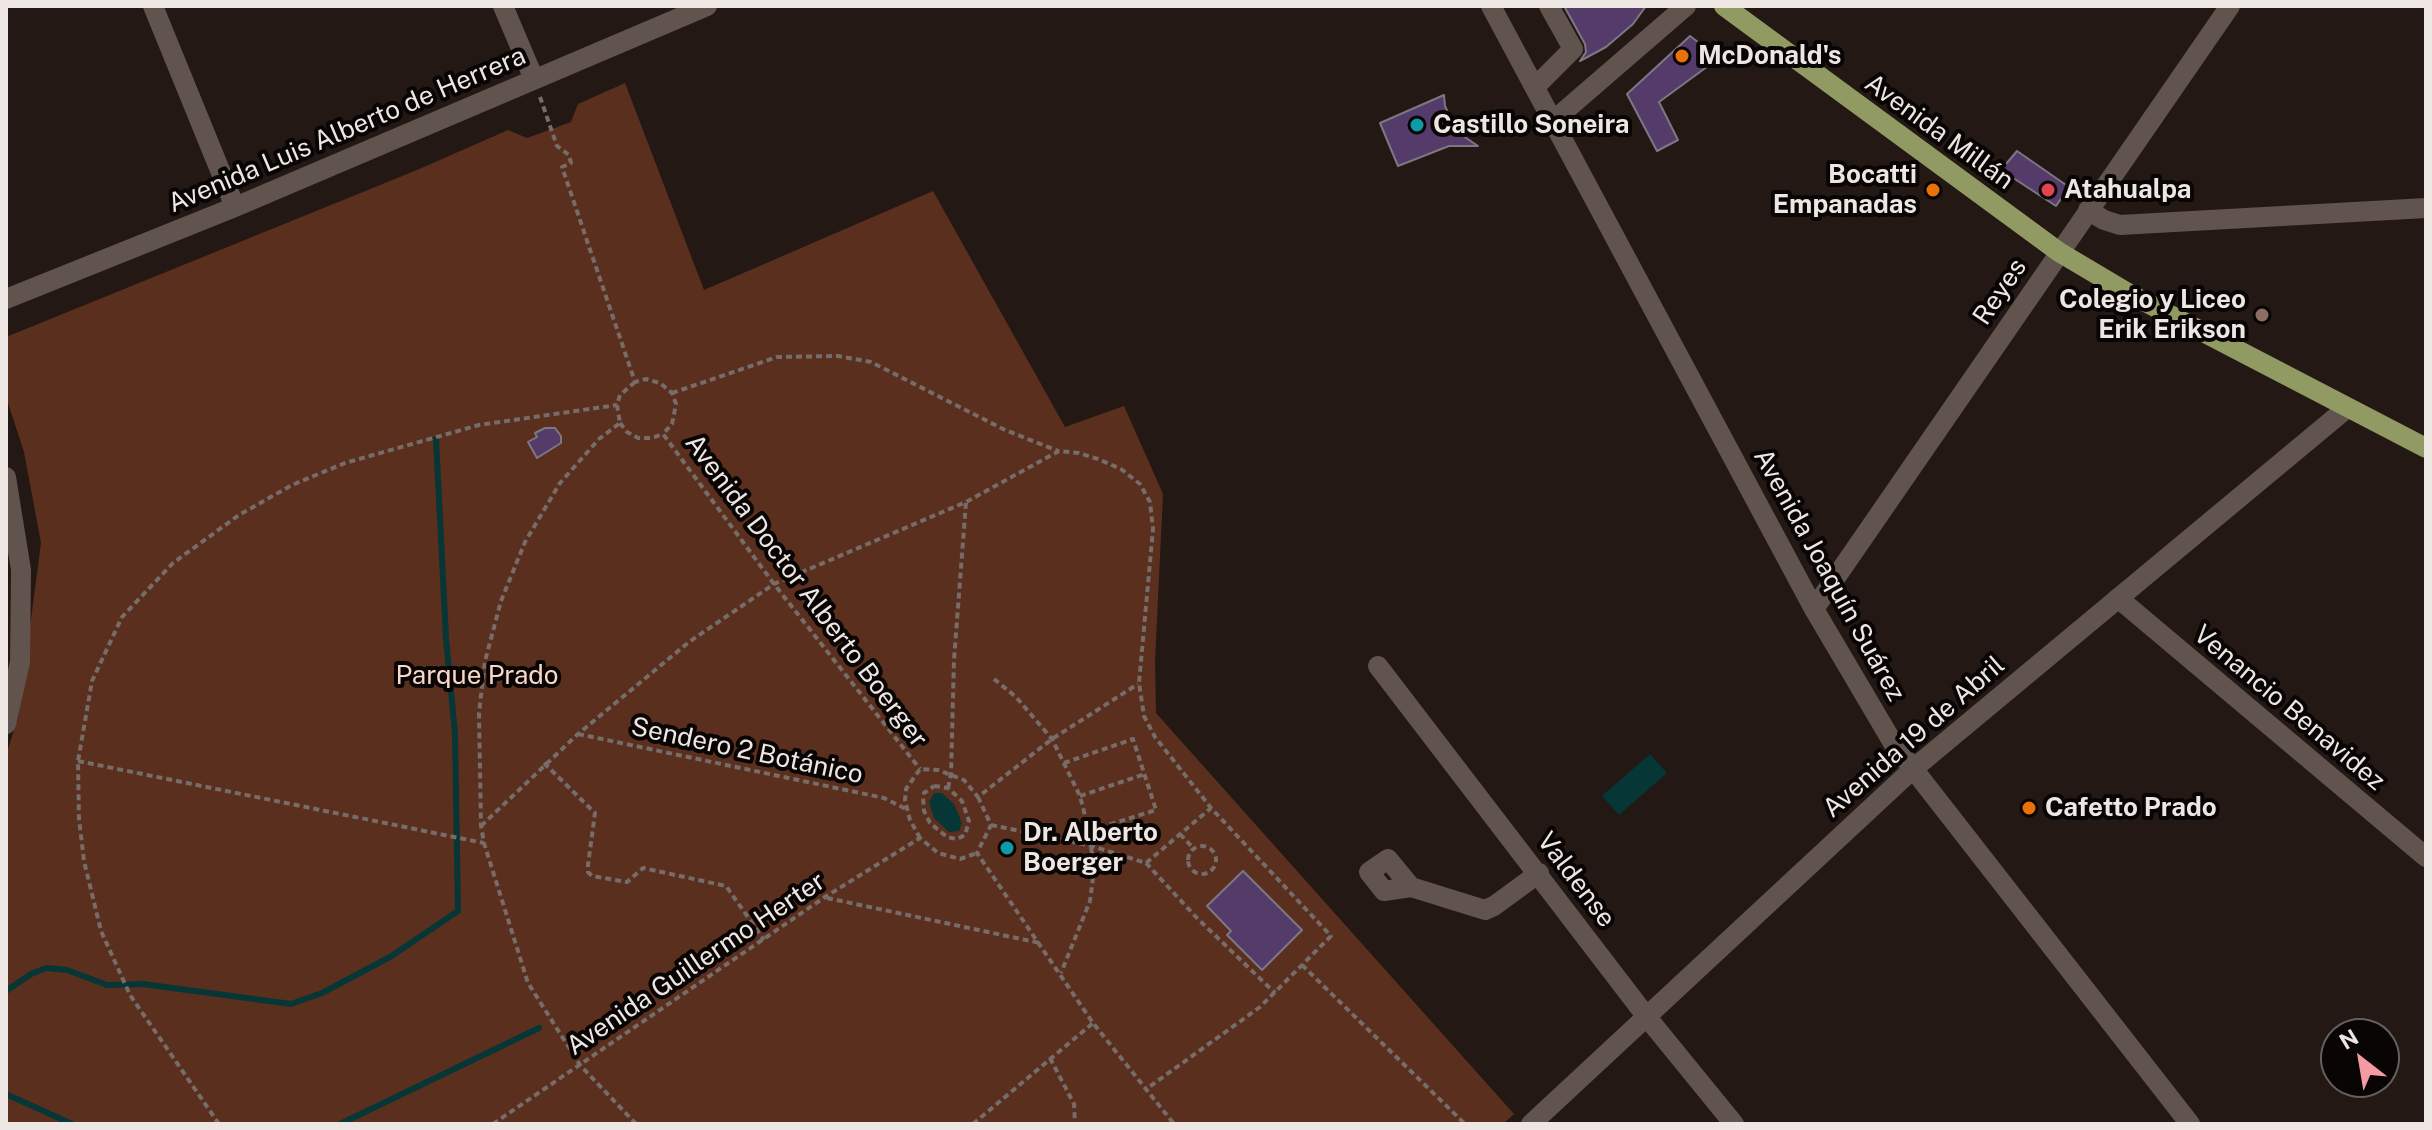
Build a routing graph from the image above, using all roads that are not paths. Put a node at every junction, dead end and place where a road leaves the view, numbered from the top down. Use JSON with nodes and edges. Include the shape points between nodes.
{"nodes":[{"id":1,"x":153,"y":6,"type":"edge"},
{"id":2,"x":503,"y":6,"type":"edge"},
{"id":3,"x":707,"y":6,"type":"edge"},
{"id":4,"x":1491,"y":6,"type":"edge"},
{"id":5,"x":1549,"y":6,"type":"edge"},
{"id":6,"x":1686,"y":6,"type":"edge"},
{"id":7,"x":1724,"y":6,"type":"edge"},
{"id":8,"x":2230,"y":6,"type":"edge"},
{"id":9,"x":534,"y":79,"type":"junction"},
{"id":10,"x":1535,"y":87,"type":"junction"},
{"id":11,"x":1553,"y":121,"type":"junction"},
{"id":12,"x":235,"y":207,"type":"junction"},
{"id":13,"x":2426,"y":208,"type":"edge"},
{"id":14,"x":2088,"y":210,"type":"junction"},
{"id":15,"x":2059,"y":252,"type":"junction"},
{"id":16,"x":6,"y":299,"type":"edge"},
{"id":17,"x":2347,"y":408,"type":"junction"},
{"id":18,"x":2426,"y":448,"type":"edge"},
{"id":19,"x":6,"y":477,"type":"edge"},
{"id":20,"x":2118,"y":598,"type":"junction"},
{"id":21,"x":1814,"y":609,"type":"junction"},
{"id":22,"x":1378,"y":666,"type":"dead end"},
{"id":23,"x":6,"y":724,"type":"edge"},
{"id":24,"x":1913,"y":769,"type":"junction"},
{"id":25,"x":2426,"y":857,"type":"edge"},
{"id":26,"x":1539,"y":873,"type":"junction"},
{"id":27,"x":1411,"y":887,"type":"dead end"},
{"id":28,"x":1646,"y":1016,"type":"junction"},
{"id":29,"x":1531,"y":1124,"type":"edge"},
{"id":30,"x":1734,"y":1124,"type":"edge"},
{"id":31,"x":2190,"y":1124,"type":"edge"}],
"edges":[{"from":1,"to":12,"type":"street"},
{"from":2,"to":9,"type":"street"},
{"from":3,"to":9,"type":"street","name":"Avenida Luis Alberto de Herrera"},
{"from":4,"to":10,"type":"street","name":"Avenida Joaquín Suárez"},
{"from":5,"to":10,"type":"street","via":[[1573,49]]},
{"from":6,"to":11,"type":"street"},
{"from":7,"to":15,"type":"main road","name":"Avenida Millán"},
{"from":8,"to":14,"type":"street","name":"Reyes"},
{"from":9,"to":12,"type":"street","name":"Avenida Luis Alberto de Herrera"},
{"from":10,"to":11,"type":"street","name":"Avenida Joaquín Suárez"},
{"from":11,"to":21,"type":"street","name":"Avenida Joaquín Suárez"},
{"from":12,"to":16,"type":"street","name":"Avenida Luis Alberto de Herrera"},
{"from":13,"to":14,"type":"street","via":[[2120,225]]},
{"from":14,"to":15,"type":"street","name":"Reyes"},
{"from":15,"to":17,"type":"main road","name":"Avenida Millán"},
{"from":15,"to":21,"type":"street","name":"Reyes"},
{"from":17,"to":18,"type":"main road","name":"Avenida Millán"},
{"from":17,"to":20,"type":"street","name":"Avenida 19 de Abril"},
{"from":19,"to":23,"type":"street","via":[[21,570],[20,662]]},
{"from":20,"to":24,"type":"street","name":"Avenida 19 de Abril"},
{"from":20,"to":25,"type":"street","name":"Venancio Benavidez"},
{"from":21,"to":24,"type":"street","name":"Avenida Joaquín Suárez"},
{"from":22,"to":26,"type":"street","name":"Valdense"},
{"from":24,"to":28,"type":"street","name":"Avenida 19 de Abril"},
{"from":24,"to":31,"type":"street","name":"Avenida Joaquín Suárez"},
{"from":26,"to":27,"type":"street","via":[[1485,910]]},
{"from":26,"to":28,"type":"street","name":"Valdense"},
{"from":28,"to":29,"type":"street","name":"Avenida 19 de Abril"},
{"from":28,"to":30,"type":"street","name":"Valdense"}]}
